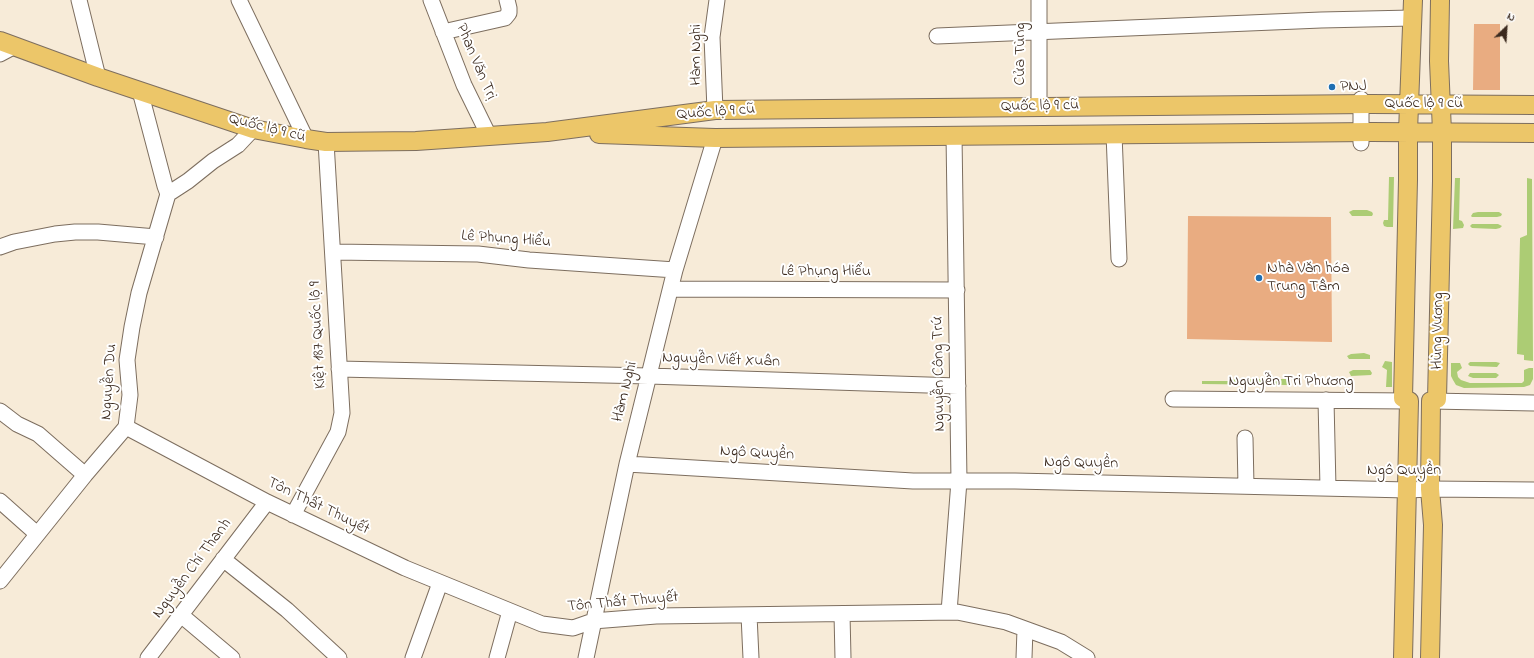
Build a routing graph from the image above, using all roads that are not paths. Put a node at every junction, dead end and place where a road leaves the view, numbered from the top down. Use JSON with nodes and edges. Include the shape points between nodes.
{"nodes":[{"id":1,"x":239,"y":0,"type":"edge"},
{"id":2,"x":431,"y":0,"type":"edge"},
{"id":3,"x":507,"y":0,"type":"edge"},
{"id":4,"x":717,"y":0,"type":"edge"},
{"id":5,"x":1039,"y":0,"type":"edge"},
{"id":6,"x":1413,"y":0,"type":"edge"},
{"id":7,"x":1440,"y":0,"type":"edge"},
{"id":8,"x":83,"y":1,"type":"edge"},
{"id":9,"x":1412,"y":18,"type":"junction"},
{"id":10,"x":1039,"y":31,"type":"junction"},
{"id":11,"x":443,"y":32,"type":"junction"},
{"id":12,"x":937,"y":36,"type":"dead end"},
{"id":13,"x":5,"y":47,"type":"edge"},
{"id":14,"x":98,"y":77,"type":"junction"},
{"id":15,"x":140,"y":91,"type":"junction"},
{"id":16,"x":1361,"y":102,"type":"junction"},
{"id":17,"x":1409,"y":104,"type":"junction"},
{"id":18,"x":1441,"y":104,"type":"junction"},
{"id":19,"x":1534,"y":105,"type":"edge"},
{"id":20,"x":1114,"y":106,"type":"junction"},
{"id":21,"x":1039,"y":107,"type":"junction"},
{"id":22,"x":955,"y":108,"type":"junction"},
{"id":23,"x":715,"y":110,"type":"junction"},
{"id":24,"x":253,"y":129,"type":"junction"},
{"id":25,"x":546,"y":132,"type":"junction"},
{"id":26,"x":1408,"y":132,"type":"junction"},
{"id":27,"x":1442,"y":132,"type":"junction"},
{"id":28,"x":1534,"y":133,"type":"edge"},
{"id":29,"x":1114,"y":134,"type":"junction"},
{"id":30,"x":1038,"y":135,"type":"junction"},
{"id":31,"x":489,"y":136,"type":"junction"},
{"id":32,"x":954,"y":136,"type":"junction"},
{"id":33,"x":1361,"y":137,"type":"junction"},
{"id":34,"x":715,"y":138,"type":"junction"},
{"id":35,"x":306,"y":140,"type":"junction"},
{"id":36,"x":326,"y":142,"type":"junction"},
{"id":37,"x":168,"y":194,"type":"junction"},
{"id":38,"x":156,"y":237,"type":"junction"},
{"id":39,"x":7,"y":244,"type":"edge"},
{"id":40,"x":333,"y":252,"type":"junction"},
{"id":41,"x":1119,"y":259,"type":"dead end"},
{"id":42,"x":676,"y":270,"type":"junction"},
{"id":43,"x":671,"y":289,"type":"junction"},
{"id":44,"x":957,"y":290,"type":"junction"},
{"id":45,"x":339,"y":370,"type":"junction"},
{"id":46,"x":649,"y":376,"type":"junction"},
{"id":47,"x":958,"y":386,"type":"junction"},
{"id":48,"x":1173,"y":399,"type":"dead end"},
{"id":49,"x":1406,"y":399,"type":"junction"},
{"id":50,"x":1326,"y":400,"type":"junction"},
{"id":51,"x":1434,"y":400,"type":"junction"},
{"id":52,"x":1534,"y":403,"type":"edge"},
{"id":53,"x":0,"y":411,"type":"edge"},
{"id":54,"x":126,"y":427,"type":"junction"},
{"id":55,"x":1244,"y":438,"type":"dead end"},
{"id":56,"x":627,"y":464,"type":"junction"},
{"id":57,"x":85,"y":475,"type":"junction"},
{"id":58,"x":959,"y":481,"type":"junction"},
{"id":59,"x":1246,"y":486,"type":"junction"},
{"id":60,"x":1328,"y":488,"type":"junction"},
{"id":61,"x":1430,"y":489,"type":"junction"},
{"id":62,"x":1408,"y":490,"type":"junction"},
{"id":63,"x":1534,"y":490,"type":"edge"},
{"id":64,"x":0,"y":501,"type":"edge"},
{"id":65,"x":266,"y":502,"type":"junction"},
{"id":66,"x":293,"y":515,"type":"junction"},
{"id":67,"x":37,"y":534,"type":"junction"},
{"id":68,"x":223,"y":560,"type":"junction"},
{"id":69,"x":0,"y":581,"type":"edge"},
{"id":70,"x":440,"y":583,"type":"junction"},
{"id":71,"x":510,"y":611,"type":"junction"},
{"id":72,"x":949,"y":612,"type":"junction"},
{"id":73,"x":842,"y":614,"type":"junction"},
{"id":74,"x":181,"y":615,"type":"junction"},
{"id":75,"x":749,"y":615,"type":"junction"},
{"id":76,"x":593,"y":621,"type":"junction"},
{"id":77,"x":1025,"y":629,"type":"junction"},
{"id":78,"x":148,"y":658,"type":"edge"},
{"id":79,"x":232,"y":658,"type":"edge"},
{"id":80,"x":339,"y":658,"type":"edge"},
{"id":81,"x":413,"y":658,"type":"edge"},
{"id":82,"x":498,"y":658,"type":"edge"},
{"id":83,"x":586,"y":658,"type":"edge"},
{"id":84,"x":751,"y":658,"type":"edge"},
{"id":85,"x":843,"y":658,"type":"edge"},
{"id":86,"x":1024,"y":658,"type":"edge"},
{"id":87,"x":1086,"y":658,"type":"edge"},
{"id":88,"x":1403,"y":658,"type":"edge"},
{"id":89,"x":1430,"y":658,"type":"edge"}],
"edges":[{"from":1,"to":35,"type":"street"},
{"from":2,"to":11,"type":"street","name":"Phan Văn Trị"},
{"from":3,"to":11,"type":"street","via":[[509,13],[505,18]]},
{"from":4,"to":23,"type":"street","name":"Hàm Nghi","via":[[712,36]]},
{"from":5,"to":10,"type":"street","name":"Cửa Tùng"},
{"from":6,"to":9,"type":"main road"},
{"from":7,"to":18,"type":"main road","name":"Hùng Vương"},
{"from":8,"to":14,"type":"street"},
{"from":9,"to":10,"type":"street"},
{"from":9,"to":17,"type":"main road"},
{"from":10,"to":12,"type":"street"},
{"from":10,"to":21,"type":"street","name":"Cửa Tùng"},
{"from":11,"to":31,"type":"street","name":"Phan Văn Trị","via":[[464,85]]},
{"from":13,"to":14,"type":"main road","name":"Quốc lộ 9 cũ"},
{"from":14,"to":15,"type":"main road","name":"Quốc lộ 9 cũ"},
{"from":15,"to":24,"type":"main road","name":"Quốc lộ 9 cũ"},
{"from":15,"to":37,"type":"street"},
{"from":16,"to":17,"type":"main road","name":"Quốc lộ 9 cũ"},
{"from":16,"to":20,"type":"main road","name":"Quốc lộ 9 cũ"},
{"from":16,"to":33,"type":"street"},
{"from":17,"to":18,"type":"main road","name":"Quốc lộ 9 cũ"},
{"from":17,"to":26,"type":"main road"},
{"from":18,"to":19,"type":"main road","name":"Quốc lộ 9 cũ"},
{"from":18,"to":27,"type":"main road","name":"Hùng Vương"},
{"from":20,"to":21,"type":"main road","name":"Quốc lộ 9 cũ"},
{"from":20,"to":29,"type":"main road"},
{"from":21,"to":22,"type":"main road","name":"Quốc lộ 9 cũ"},
{"from":21,"to":30,"type":"main road"},
{"from":22,"to":23,"type":"main road","name":"Quốc lộ 9 cũ"},
{"from":22,"to":32,"type":"main road"},
{"from":23,"to":25,"type":"main road","name":"Quốc lộ 9 cũ"},
{"from":23,"to":34,"type":"main road"},
{"from":24,"to":35,"type":"main road","name":"Quốc lộ 9 cũ"},
{"from":24,"to":37,"type":"street","via":[[238,145]]},
{"from":25,"to":31,"type":"main road","name":"Quốc lộ 9 cũ"},
{"from":25,"to":34,"type":"main road","name":"Quốc lộ 9 cũ"},
{"from":26,"to":27,"type":"main road","name":"Quốc lộ 9 cũ"},
{"from":26,"to":33,"type":"main road","name":"Quốc lộ 9 cũ"},
{"from":26,"to":49,"type":"main road"},
{"from":27,"to":28,"type":"main road","name":"Quốc lộ 9 cũ"},
{"from":27,"to":51,"type":"main road","name":"Hùng Vương"},
{"from":29,"to":30,"type":"main road","name":"Quốc lộ 9 cũ"},
{"from":29,"to":33,"type":"main road","name":"Quốc lộ 9 cũ"},
{"from":29,"to":41,"type":"street"},
{"from":30,"to":32,"type":"main road","name":"Quốc lộ 9 cũ"},
{"from":31,"to":36,"type":"main road","name":"Quốc lộ 9 cũ","via":[[416,141]]},
{"from":32,"to":34,"type":"main road","name":"Quốc lộ 9 cũ"},
{"from":32,"to":44,"type":"street","name":"Nguyễn Công Trứ"},
{"from":34,"to":42,"type":"street","name":"Hàm Nghi"},
{"from":35,"to":36,"type":"main road","name":"Quốc lộ 9 cũ"},
{"from":36,"to":40,"type":"street","name":"Kiệt 187 Quốc lộ 9"},
{"from":37,"to":38,"type":"street","name":"Nguyễn Du"},
{"from":38,"to":39,"type":"street","via":[[76,232]]},
{"from":38,"to":54,"type":"street","name":"Nguyễn Du","via":[[139,293],[127,360],[130,395]]},
{"from":40,"to":42,"type":"street","name":"Lê Phụng Hiểu","via":[[478,254]]},
{"from":40,"to":45,"type":"street","name":"Kiệt 187 Quốc lộ 9"},
{"from":42,"to":43,"type":"street","name":"Hàm Nghi"},
{"from":43,"to":44,"type":"street","name":"Lê Phụng Hiểu"},
{"from":43,"to":46,"type":"street","name":"Hàm Nghi"},
{"from":44,"to":47,"type":"street","name":"Nguyễn Công Trứ"},
{"from":45,"to":46,"type":"street","name":"Nguyễn Viết Xuân"},
{"from":45,"to":66,"type":"street","name":"Kiệt 187 Quốc lộ 9","via":[[342,413],[338,432]]},
{"from":46,"to":47,"type":"street","name":"Nguyễn Viết Xuân"},
{"from":46,"to":56,"type":"street","name":"Hàm Nghi"},
{"from":47,"to":58,"type":"street","name":"Nguyễn Công Trứ"},
{"from":48,"to":50,"type":"street","name":"Nguyễn Tri Phương"},
{"from":49,"to":50,"type":"street","name":"Nguyễn Tri Phương"},
{"from":49,"to":51,"type":"main road"},
{"from":49,"to":62,"type":"main road"},
{"from":50,"to":60,"type":"street"},
{"from":51,"to":52,"type":"street"},
{"from":51,"to":61,"type":"main road","name":"Hùng Vương"},
{"from":53,"to":57,"type":"street","via":[[10,420],[38,434]]},
{"from":54,"to":57,"type":"street","name":"Nguyễn Du"},
{"from":54,"to":65,"type":"street","name":"Tôn Thất Thuyết"},
{"from":55,"to":59,"type":"street"},
{"from":56,"to":58,"type":"street","name":"Ngô Quyền","via":[[912,481]]},
{"from":56,"to":76,"type":"street","name":"Hàm Nghi"},
{"from":57,"to":67,"type":"street","name":"Nguyễn Du"},
{"from":58,"to":59,"type":"street","name":"Ngô Quyền"},
{"from":58,"to":72,"type":"street","name":"Nguyễn Công Trứ"},
{"from":59,"to":60,"type":"street","name":"Ngô Quyền"},
{"from":60,"to":62,"type":"street","name":"Ngô Quyền"},
{"from":61,"to":62,"type":"street","name":"Ngô Quyền"},
{"from":61,"to":63,"type":"street","name":"Ngô Quyền"},
{"from":61,"to":89,"type":"main road","name":"Hùng Vương","via":[[1433,524]]},
{"from":62,"to":88,"type":"main road"},
{"from":64,"to":67,"type":"street"},
{"from":65,"to":66,"type":"street","name":"Tôn Thất Thuyết"},
{"from":65,"to":68,"type":"street","name":"Nguyễn Chí Thanh"},
{"from":66,"to":70,"type":"street","name":"Tôn Thất Thuyết"},
{"from":67,"to":69,"type":"street","name":"Nguyễn Du"},
{"from":68,"to":74,"type":"street","name":"Nguyễn Chí Thanh"},
{"from":68,"to":80,"type":"street","via":[[287,610]]},
{"from":70,"to":71,"type":"street","name":"Tôn Thất Thuyết"},
{"from":70,"to":81,"type":"street"},
{"from":71,"to":76,"type":"street","name":"Tôn Thất Thuyết","via":[[542,624],[558,627],[573,628]]},
{"from":71,"to":82,"type":"street"},
{"from":72,"to":73,"type":"street","name":"Tôn Thất Thuyết"},
{"from":72,"to":77,"type":"street","name":"Tôn Thất Thuyết","via":[[1006,622]]},
{"from":73,"to":75,"type":"street","name":"Tôn Thất Thuyết"},
{"from":73,"to":85,"type":"street"},
{"from":74,"to":78,"type":"street","name":"Nguyễn Chí Thanh"},
{"from":74,"to":79,"type":"street"},
{"from":75,"to":76,"type":"street","name":"Tôn Thất Thuyết","via":[[656,616]]},
{"from":75,"to":84,"type":"street"},
{"from":76,"to":83,"type":"street","name":"Hàm Nghi"},
{"from":77,"to":86,"type":"street"},
{"from":77,"to":87,"type":"street","name":"Tôn Thất Thuyết","via":[[1061,642]]}]}
